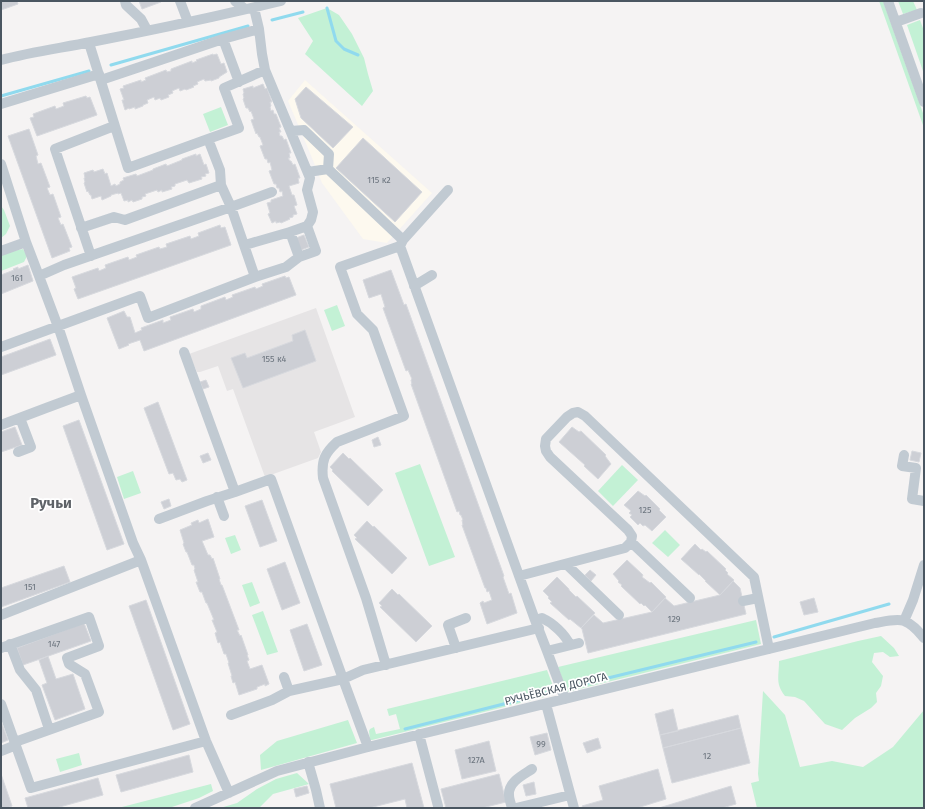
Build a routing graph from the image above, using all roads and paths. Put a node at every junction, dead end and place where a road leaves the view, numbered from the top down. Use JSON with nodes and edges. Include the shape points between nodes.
{"nodes":[{"id":1,"x":125,"y":1,"type":"edge"},
{"id":2,"x":180,"y":1,"type":"edge"},
{"id":3,"x":235,"y":1,"type":"edge"},
{"id":4,"x":281,"y":1,"type":"edge"},
{"id":5,"x":888,"y":1,"type":"edge"},
{"id":6,"x":249,"y":8,"type":"junction"},
{"id":7,"x":921,"y":13,"type":"dead end"},
{"id":8,"x":188,"y":22,"type":"junction"},
{"id":9,"x":896,"y":22,"type":"junction"},
{"id":10,"x":259,"y":29,"type":"junction"},
{"id":11,"x":147,"y":30,"type":"junction"},
{"id":12,"x":223,"y":39,"type":"junction"},
{"id":13,"x":89,"y":43,"type":"junction"},
{"id":14,"x":1,"y":60,"type":"edge"},
{"id":15,"x":265,"y":70,"type":"junction"},
{"id":16,"x":100,"y":77,"type":"junction"},
{"id":17,"x":239,"y":82,"type":"junction"},
{"id":18,"x":924,"y":102,"type":"edge"},
{"id":19,"x":1,"y":104,"type":"edge"},
{"id":20,"x":114,"y":126,"type":"junction"},
{"id":21,"x":291,"y":131,"type":"junction"},
{"id":22,"x":208,"y":139,"type":"junction"},
{"id":23,"x":1,"y":164,"type":"edge"},
{"id":24,"x":328,"y":170,"type":"junction"},
{"id":25,"x":308,"y":172,"type":"junction"},
{"id":26,"x":221,"y":185,"type":"junction"},
{"id":27,"x":448,"y":190,"type":"dead end"},
{"id":28,"x":272,"y":192,"type":"dead end"},
{"id":29,"x":230,"y":207,"type":"junction"},
{"id":30,"x":308,"y":226,"type":"junction"},
{"id":31,"x":81,"y":228,"type":"junction"},
{"id":32,"x":290,"y":232,"type":"junction"},
{"id":33,"x":26,"y":242,"type":"junction"},
{"id":34,"x":401,"y":243,"type":"junction"},
{"id":35,"x":245,"y":245,"type":"junction"},
{"id":36,"x":1,"y":251,"type":"edge"},
{"id":37,"x":91,"y":256,"type":"junction"},
{"id":38,"x":299,"y":257,"type":"junction"},
{"id":39,"x":432,"y":275,"type":"dead end"},
{"id":40,"x":39,"y":276,"type":"junction"},
{"id":41,"x":255,"y":277,"type":"junction"},
{"id":42,"x":414,"y":286,"type":"junction"},
{"id":43,"x":57,"y":326,"type":"junction"},
{"id":44,"x":1,"y":346,"type":"edge"},
{"id":45,"x":184,"y":352,"type":"dead end"},
{"id":46,"x":81,"y":394,"type":"junction"},
{"id":47,"x":20,"y":418,"type":"junction"},
{"id":48,"x":1,"y":425,"type":"edge"},
{"id":49,"x":18,"y":452,"type":"dead end"},
{"id":50,"x":904,"y":455,"type":"dead end"},
{"id":51,"x":235,"y":492,"type":"junction"},
{"id":52,"x":217,"y":497,"type":"junction"},
{"id":53,"x":924,"y":500,"type":"edge"},
{"id":54,"x":224,"y":516,"type":"dead end"},
{"id":55,"x":158,"y":519,"type":"dead end"},
{"id":56,"x":632,"y":542,"type":"junction"},
{"id":57,"x":141,"y":560,"type":"junction"},
{"id":58,"x":566,"y":564,"type":"junction"},
{"id":59,"x":924,"y":565,"type":"edge"},
{"id":60,"x":519,"y":576,"type":"junction"},
{"id":61,"x":690,"y":598,"type":"dead end"},
{"id":62,"x":758,"y":598,"type":"junction"},
{"id":63,"x":743,"y":601,"type":"dead end"},
{"id":64,"x":1,"y":615,"type":"edge"},
{"id":65,"x":619,"y":615,"type":"dead end"},
{"id":66,"x":466,"y":618,"type":"dead end"},
{"id":67,"x":904,"y":621,"type":"junction"},
{"id":68,"x":537,"y":624,"type":"junction"},
{"id":69,"x":924,"y":638,"type":"edge"},
{"id":70,"x":5,"y":646,"type":"edge"},
{"id":71,"x":456,"y":648,"type":"junction"},
{"id":72,"x":769,"y":649,"type":"junction"},
{"id":73,"x":547,"y":651,"type":"junction"},
{"id":74,"x":386,"y":665,"type":"junction"},
{"id":75,"x":284,"y":677,"type":"dead end"},
{"id":76,"x":343,"y":679,"type":"junction"},
{"id":77,"x":289,"y":691,"type":"junction"},
{"id":78,"x":565,"y":699,"type":"junction"},
{"id":79,"x":1,"y":704,"type":"edge"},
{"id":80,"x":546,"y":704,"type":"junction"},
{"id":81,"x":231,"y":715,"type":"dead end"},
{"id":82,"x":49,"y":729,"type":"junction"},
{"id":83,"x":419,"y":734,"type":"junction"},
{"id":84,"x":206,"y":742,"type":"junction"},
{"id":85,"x":16,"y":744,"type":"junction"},
{"id":86,"x":368,"y":747,"type":"junction"},
{"id":87,"x":1,"y":751,"type":"edge"},
{"id":88,"x":308,"y":762,"type":"junction"},
{"id":89,"x":532,"y":769,"type":"dead end"},
{"id":90,"x":229,"y":793,"type":"junction"},
{"id":91,"x":570,"y":795,"type":"junction"},
{"id":92,"x":438,"y":806,"type":"dead end"},
{"id":93,"x":194,"y":808,"type":"edge"},
{"id":94,"x":320,"y":808,"type":"edge"},
{"id":95,"x":512,"y":808,"type":"edge"},
{"id":96,"x":516,"y":808,"type":"edge"},
{"id":97,"x":574,"y":808,"type":"edge"}],
"edges":[{"from":1,"to":11,"type":"street"},
{"from":2,"to":8,"type":"street"},
{"from":3,"to":6,"type":"street"},
{"from":4,"to":6,"type":"street"},
{"from":5,"to":9,"type":"street"},
{"from":6,"to":8,"type":"street"},
{"from":6,"to":10,"type":"street"},
{"from":7,"to":9,"type":"street"},
{"from":8,"to":11,"type":"street"},
{"from":9,"to":18,"type":"street"},
{"from":10,"to":12,"type":"street"},
{"from":10,"to":15,"type":"street"},
{"from":11,"to":13,"type":"street"},
{"from":12,"to":16,"type":"street"},
{"from":12,"to":17,"type":"street"},
{"from":13,"to":14,"type":"street"},
{"from":13,"to":16,"type":"street"},
{"from":15,"to":17,"type":"street"},
{"from":15,"to":21,"type":"street"},
{"from":16,"to":19,"type":"street"},
{"from":16,"to":20,"type":"street"},
{"from":17,"to":22,"type":"street","via":[[224,88],[239,128]]},
{"from":20,"to":22,"type":"street","via":[[128,168]]},
{"from":20,"to":31,"type":"street","via":[[55,149]]},
{"from":21,"to":24,"type":"street","via":[[304,130],[329,154]]},
{"from":21,"to":25,"type":"street"},
{"from":22,"to":26,"type":"street","via":[[220,170]]},
{"from":23,"to":33,"type":"street"},
{"from":24,"to":25,"type":"street"},
{"from":24,"to":34,"type":"street"},
{"from":25,"to":30,"type":"street","via":[[310,178],[307,190],[313,212]]},
{"from":26,"to":29,"type":"street"},
{"from":26,"to":31,"type":"street","via":[[125,220],[114,217]]},
{"from":27,"to":34,"type":"street"},
{"from":28,"to":29,"type":"street"},
{"from":29,"to":35,"type":"street"},
{"from":29,"to":37,"type":"street"},
{"from":30,"to":32,"type":"street"},
{"from":30,"to":38,"type":"street","via":[[316,251]]},
{"from":31,"to":37,"type":"street"},
{"from":32,"to":35,"type":"street"},
{"from":32,"to":38,"type":"street"},
{"from":33,"to":36,"type":"street"},
{"from":33,"to":40,"type":"street"},
{"from":34,"to":42,"type":"street"},
{"from":34,"to":74,"type":"street","via":[[340,267],[357,314],[374,330],[404,416],[337,442],[328,450],[322,468],[323,478],[359,578]]},
{"from":35,"to":41,"type":"street"},
{"from":37,"to":40,"type":"street"},
{"from":38,"to":41,"type":"street","via":[[286,267]]},
{"from":39,"to":42,"type":"street"},
{"from":40,"to":43,"type":"street"},
{"from":41,"to":43,"type":"street","via":[[148,318],[140,296]]},
{"from":42,"to":60,"type":"street"},
{"from":43,"to":44,"type":"street"},
{"from":43,"to":46,"type":"street"},
{"from":45,"to":51,"type":"street"},
{"from":46,"to":47,"type":"street"},
{"from":46,"to":57,"type":"street"},
{"from":47,"to":48,"type":"street"},
{"from":47,"to":49,"type":"street","via":[[31,446]]},
{"from":50,"to":53,"type":"street","via":[[902,466],[916,468],[912,499]]},
{"from":51,"to":52,"type":"street"},
{"from":51,"to":76,"type":"street","via":[[271,479]]},
{"from":52,"to":54,"type":"street"},
{"from":52,"to":55,"type":"street"},
{"from":56,"to":58,"type":"street","via":[[625,548]]},
{"from":56,"to":61,"type":"street"},
{"from":56,"to":62,"type":"street","via":[[628,530],[546,452],[546,439],[573,413],[578,412],[585,416],[754,577]]},
{"from":57,"to":64,"type":"street"},
{"from":57,"to":84,"type":"street"},
{"from":58,"to":60,"type":"street"},
{"from":58,"to":65,"type":"street"},
{"from":59,"to":67,"type":"street"},
{"from":60,"to":68,"type":"street"},
{"from":62,"to":63,"type":"street"},
{"from":62,"to":72,"type":"street"},
{"from":66,"to":71,"type":"street","via":[[448,625]]},
{"from":67,"to":69,"type":"street","via":[[917,629]]},
{"from":67,"to":72,"type":"street","name":"РУЧЬЁВСКАЯ ДОРОГА","via":[[875,623]]},
{"from":68,"to":71,"type":"street"},
{"from":68,"to":73,"type":"street"},
{"from":68,"to":73,"type":"street","via":[[542,618],[549,621],[574,644]]},
{"from":70,"to":82,"type":"street","via":[[36,690]]},
{"from":70,"to":82,"type":"street","via":[[89,617],[99,646],[67,658],[69,664],[85,674],[98,712]]},
{"from":71,"to":74,"type":"street"},
{"from":72,"to":78,"type":"street","name":"РУЧЬЁВСКАЯ ДОРОГА"},
{"from":73,"to":78,"type":"street"},
{"from":74,"to":76,"type":"street","via":[[363,670]]},
{"from":75,"to":77,"type":"street"},
{"from":76,"to":77,"type":"street"},
{"from":76,"to":86,"type":"street"},
{"from":77,"to":81,"type":"street"},
{"from":78,"to":80,"type":"street","name":"РУЧЬЁВСКАЯ ДОРОГА"},
{"from":79,"to":85,"type":"street"},
{"from":80,"to":83,"type":"street","name":"РУЧЬЁВСКАЯ ДОРОГА"},
{"from":80,"to":91,"type":"street"},
{"from":82,"to":85,"type":"street"},
{"from":83,"to":86,"type":"street","name":"РУЧЬЁВСКАЯ ДОРОГА"},
{"from":83,"to":92,"type":"street"},
{"from":84,"to":85,"type":"street","via":[[31,788]]},
{"from":84,"to":90,"type":"street"},
{"from":85,"to":87,"type":"street"},
{"from":86,"to":88,"type":"street","name":"РУЧЬЁВСКАЯ ДОРОГА"},
{"from":88,"to":90,"type":"street","name":"РУЧЬЁВСКАЯ ДОРОГА","via":[[277,771]]},
{"from":88,"to":94,"type":"street"},
{"from":89,"to":95,"type":"street","via":[[516,779],[510,787]]},
{"from":90,"to":93,"type":"street","name":"РУЧЬЁВСКАЯ ДОРОГА"},
{"from":91,"to":96,"type":"street"},
{"from":91,"to":97,"type":"street"}]}
